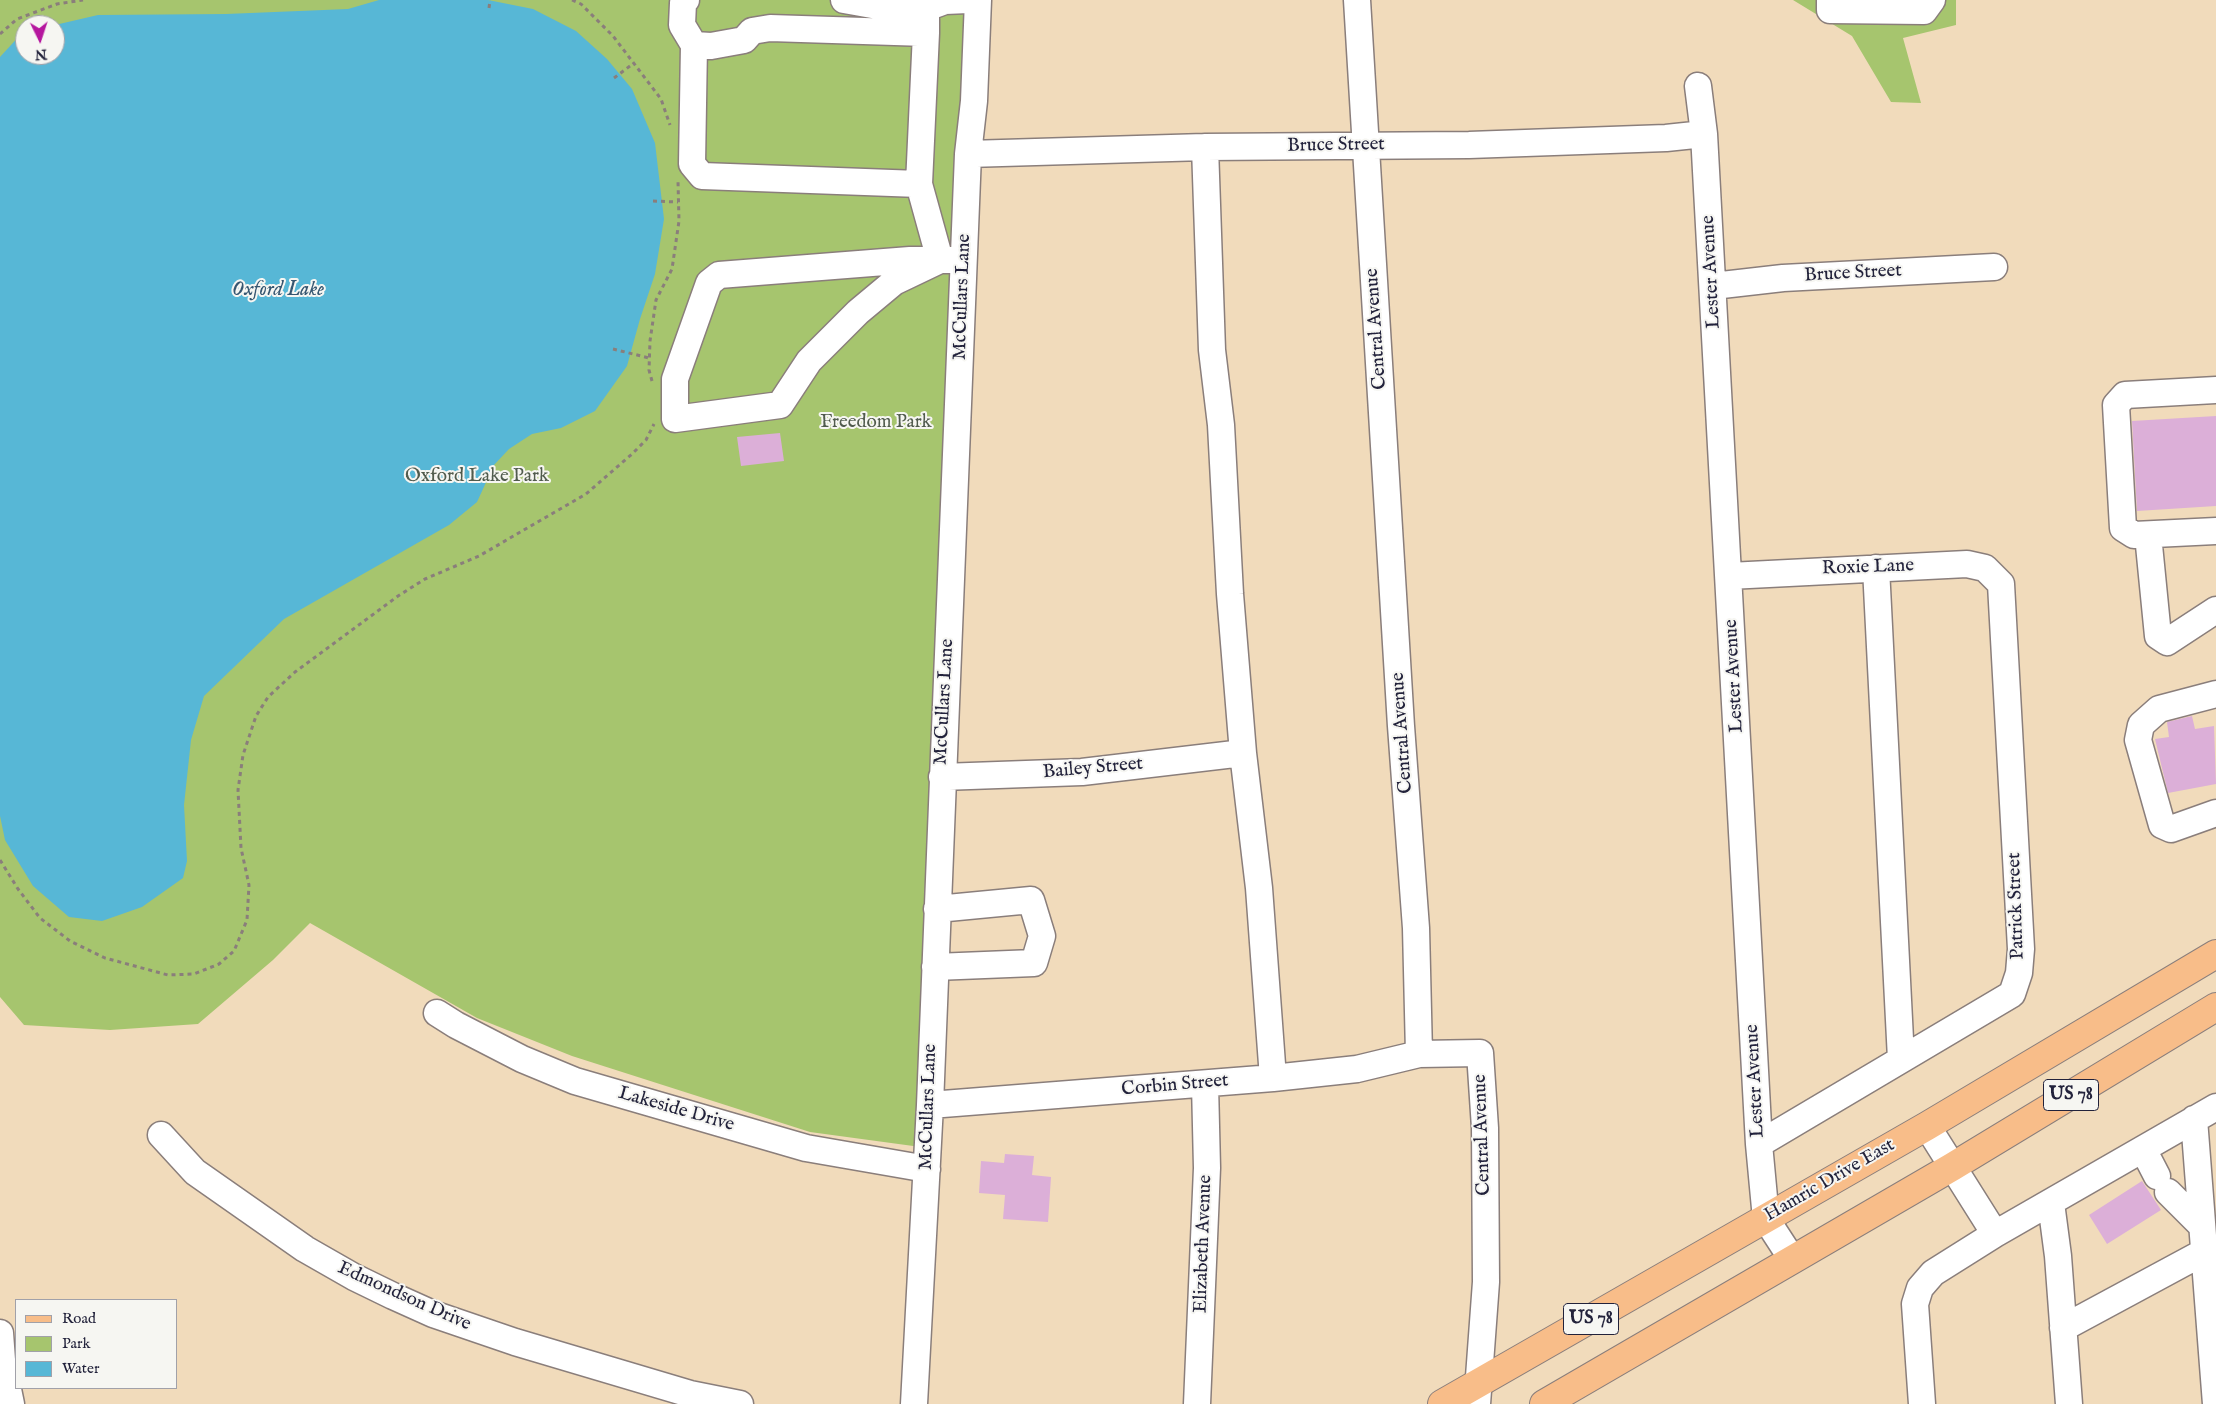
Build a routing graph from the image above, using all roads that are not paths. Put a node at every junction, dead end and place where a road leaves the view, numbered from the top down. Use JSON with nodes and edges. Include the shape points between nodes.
{"nodes":[{"id":1,"x":686,"y":0,"type":"edge"},
{"id":2,"x":844,"y":0,"type":"edge"},
{"id":3,"x":968,"y":0,"type":"edge"},
{"id":4,"x":978,"y":0,"type":"edge"},
{"id":5,"x":1357,"y":0,"type":"edge"},
{"id":6,"x":1830,"y":0,"type":"edge"},
{"id":7,"x":1932,"y":0,"type":"edge"},
{"id":8,"x":926,"y":21,"type":"junction"},
{"id":9,"x":694,"y":45,"type":"junction"},
{"id":10,"x":1698,"y":86,"type":"dead end"},
{"id":11,"x":1704,"y":134,"type":"junction"},
{"id":12,"x":1364,"y":145,"type":"junction"},
{"id":13,"x":1205,"y":147,"type":"junction"},
{"id":14,"x":968,"y":154,"type":"junction"},
{"id":15,"x":919,"y":184,"type":"junction"},
{"id":16,"x":952,"y":260,"type":"junction"},
{"id":17,"x":1994,"y":267,"type":"dead end"},
{"id":18,"x":1713,"y":286,"type":"junction"},
{"id":19,"x":2216,"y":390,"type":"edge"},
{"id":20,"x":2216,"y":531,"type":"edge"},
{"id":21,"x":2148,"y":535,"type":"junction"},
{"id":22,"x":1876,"y":568,"type":"junction"},
{"id":23,"x":1729,"y":576,"type":"junction"},
{"id":24,"x":2001,"y":584,"type":"joint"},
{"id":25,"x":2216,"y":610,"type":"edge"},
{"id":26,"x":2216,"y":694,"type":"edge"},
{"id":27,"x":1243,"y":752,"type":"junction"},
{"id":28,"x":942,"y":777,"type":"junction"},
{"id":29,"x":2216,"y":813,"type":"edge"},
{"id":30,"x":937,"y":909,"type":"junction"},
{"id":31,"x":2216,"y":954,"type":"edge"},
{"id":32,"x":935,"y":967,"type":"junction"},
{"id":33,"x":2216,"y":1007,"type":"edge"},
{"id":34,"x":437,"y":1013,"type":"dead end"},
{"id":35,"x":1419,"y":1054,"type":"junction"},
{"id":36,"x":1901,"y":1059,"type":"junction"},
{"id":37,"x":1273,"y":1078,"type":"junction"},
{"id":38,"x":1205,"y":1084,"type":"junction"},
{"id":39,"x":930,"y":1105,"type":"junction"},
{"id":40,"x":2205,"y":1113,"type":"edge"},
{"id":41,"x":1927,"y":1126,"type":"junction"},
{"id":42,"x":161,"y":1135,"type":"dead end"},
{"id":43,"x":1759,"y":1144,"type":"junction"},
{"id":44,"x":2143,"y":1149,"type":"junction"},
{"id":45,"x":1952,"y":1167,"type":"junction"},
{"id":46,"x":927,"y":1169,"type":"junction"},
{"id":47,"x":2051,"y":1202,"type":"junction"},
{"id":48,"x":1766,"y":1219,"type":"junction"},
{"id":49,"x":2202,"y":1226,"type":"junction"},
{"id":50,"x":1995,"y":1234,"type":"junction"},
{"id":51,"x":2204,"y":1252,"type":"junction"},
{"id":52,"x":1792,"y":1259,"type":"junction"},
{"id":53,"x":2063,"y":1328,"type":"junction"},
{"id":54,"x":0,"y":1333,"type":"edge"},
{"id":55,"x":1478,"y":1393,"type":"edge"},
{"id":56,"x":668,"y":1396,"type":"edge"},
{"id":57,"x":11,"y":1404,"type":"edge"},
{"id":58,"x":740,"y":1404,"type":"edge"},
{"id":59,"x":914,"y":1404,"type":"edge"},
{"id":60,"x":1197,"y":1404,"type":"edge"},
{"id":61,"x":1442,"y":1404,"type":"edge"},
{"id":62,"x":1544,"y":1404,"type":"edge"},
{"id":63,"x":1922,"y":1404,"type":"edge"},
{"id":64,"x":2069,"y":1404,"type":"edge"},
{"id":65,"x":2216,"y":1404,"type":"edge"}],
"edges":[{"from":1,"to":9,"type":"street","via":[[682,25]]},
{"from":2,"to":8,"type":"street","via":[[889,8]]},
{"from":3,"to":8,"type":"street","via":[[945,1]]},
{"from":4,"to":14,"type":"street","name":"McCullars Lane","via":[[974,101]]},
{"from":5,"to":12,"type":"street","name":"Central Avenue"},
{"from":6,"to":7,"type":"street","via":[[1830,10],[1924,11]]},
{"from":8,"to":9,"type":"street","via":[[770,28],[752,31],[744,40],[711,46]]},
{"from":8,"to":15,"type":"street"},
{"from":9,"to":15,"type":"street","via":[[692,164],[702,176]]},
{"from":10,"to":11,"type":"street","name":"Lester Avenue"},
{"from":11,"to":12,"type":"street","name":"Bruce Street","via":[[1479,145]]},
{"from":11,"to":18,"type":"street","name":"Lester Avenue"},
{"from":12,"to":13,"type":"street","name":"Bruce Street"},
{"from":12,"to":35,"type":"street","name":"Central Avenue","via":[[1416,928]]},
{"from":13,"to":14,"type":"street","name":"Bruce Street"},
{"from":13,"to":27,"type":"street","via":[[1212,350],[1221,425]]},
{"from":14,"to":16,"type":"street","name":"McCullars Lane"},
{"from":15,"to":16,"type":"street"},
{"from":16,"to":16,"type":"street","via":[[910,260],[719,275],[709,283],[675,378],[675,419],[780,405],[809,361],[858,312],[894,282]]},
{"from":16,"to":28,"type":"street","name":"McCullars Lane"},
{"from":17,"to":18,"type":"street","name":"Bruce Street","via":[[1783,278]]},
{"from":18,"to":23,"type":"street","name":"Lester Avenue"},
{"from":19,"to":21,"type":"street","via":[[2125,395],[2116,405],[2123,528],[2134,535]]},
{"from":20,"to":21,"type":"street"},
{"from":21,"to":25,"type":"street","via":[[2158,636],[2167,642]]},
{"from":22,"to":23,"type":"street","name":"Roxie Lane"},
{"from":22,"to":24,"type":"street","name":"Roxie Lane","via":[[1967,564],[1985,568]]},
{"from":22,"to":36,"type":"street"},
{"from":23,"to":43,"type":"street","name":"Lester Avenue"},
{"from":24,"to":36,"type":"street","name":"Patrick Street","via":[[2021,949],[2019,973],[2012,994]]},
{"from":26,"to":29,"type":"street","via":[[2159,709],[2142,725],[2138,740],[2162,825],[2171,829]]},
{"from":27,"to":28,"type":"street","name":"Bailey Street","via":[[1082,772]]},
{"from":27,"to":37,"type":"street","via":[[1259,888]]},
{"from":28,"to":30,"type":"street","name":"McCullars Lane"},
{"from":30,"to":32,"type":"street","name":"McCullars Lane"},
{"from":30,"to":32,"type":"street","via":[[1030,900],[1042,936],[1034,963]]},
{"from":31,"to":41,"type":"main road","name":"Hamric Drive East","number":"US 78"},
{"from":32,"to":39,"type":"street","name":"McCullars Lane"},
{"from":33,"to":45,"type":"main road","number":"US 78"},
{"from":34,"to":46,"type":"street","name":"Lakeside Drive","via":[[522,1060],[575,1081],[806,1148]]},
{"from":35,"to":37,"type":"street","name":"Corbin Street","via":[[1357,1069]]},
{"from":35,"to":55,"type":"street","name":"Central Avenue","via":[[1480,1054],[1485,1128],[1486,1282]]},
{"from":36,"to":43,"type":"street","name":"Patrick Street"},
{"from":37,"to":38,"type":"street","name":"Corbin Street"},
{"from":38,"to":39,"type":"street","name":"Corbin Street"},
{"from":38,"to":60,"type":"street","name":"Elizabeth Avenue","via":[[1207,1168]]},
{"from":39,"to":46,"type":"street","name":"McCullars Lane"},
{"from":40,"to":44,"type":"street"},
{"from":40,"to":49,"type":"street"},
{"from":41,"to":45,"type":"street"},
{"from":41,"to":48,"type":"main road","name":"Hamric Drive East","number":"US 78"},
{"from":42,"to":56,"type":"street","name":"Edmondson Drive","via":[[195,1172],[305,1249],[354,1277],[433,1314]]},
{"from":43,"to":48,"type":"street","name":"Lester Avenue"},
{"from":44,"to":47,"type":"street"},
{"from":44,"to":49,"type":"street","via":[[2162,1184]]},
{"from":45,"to":50,"type":"street"},
{"from":45,"to":52,"type":"main road","number":"US 78"},
{"from":46,"to":59,"type":"street","name":"McCullars Lane"},
{"from":47,"to":50,"type":"street"},
{"from":47,"to":53,"type":"street"},
{"from":48,"to":52,"type":"street","name":"Lester Avenue"},
{"from":48,"to":55,"type":"main road","name":"Hamric Drive East","number":"US 78"},
{"from":49,"to":51,"type":"street"},
{"from":50,"to":63,"type":"street","via":[[1932,1273],[1920,1288],[1915,1304]]},
{"from":51,"to":53,"type":"street"},
{"from":51,"to":65,"type":"street"},
{"from":52,"to":62,"type":"main road","number":"US 78"},
{"from":53,"to":64,"type":"street"},
{"from":54,"to":57,"type":"street"},
{"from":55,"to":61,"type":"main road","name":"Hamric Drive East","number":"US 78"},
{"from":56,"to":58,"type":"street","name":"Edmondson Drive"}]}
